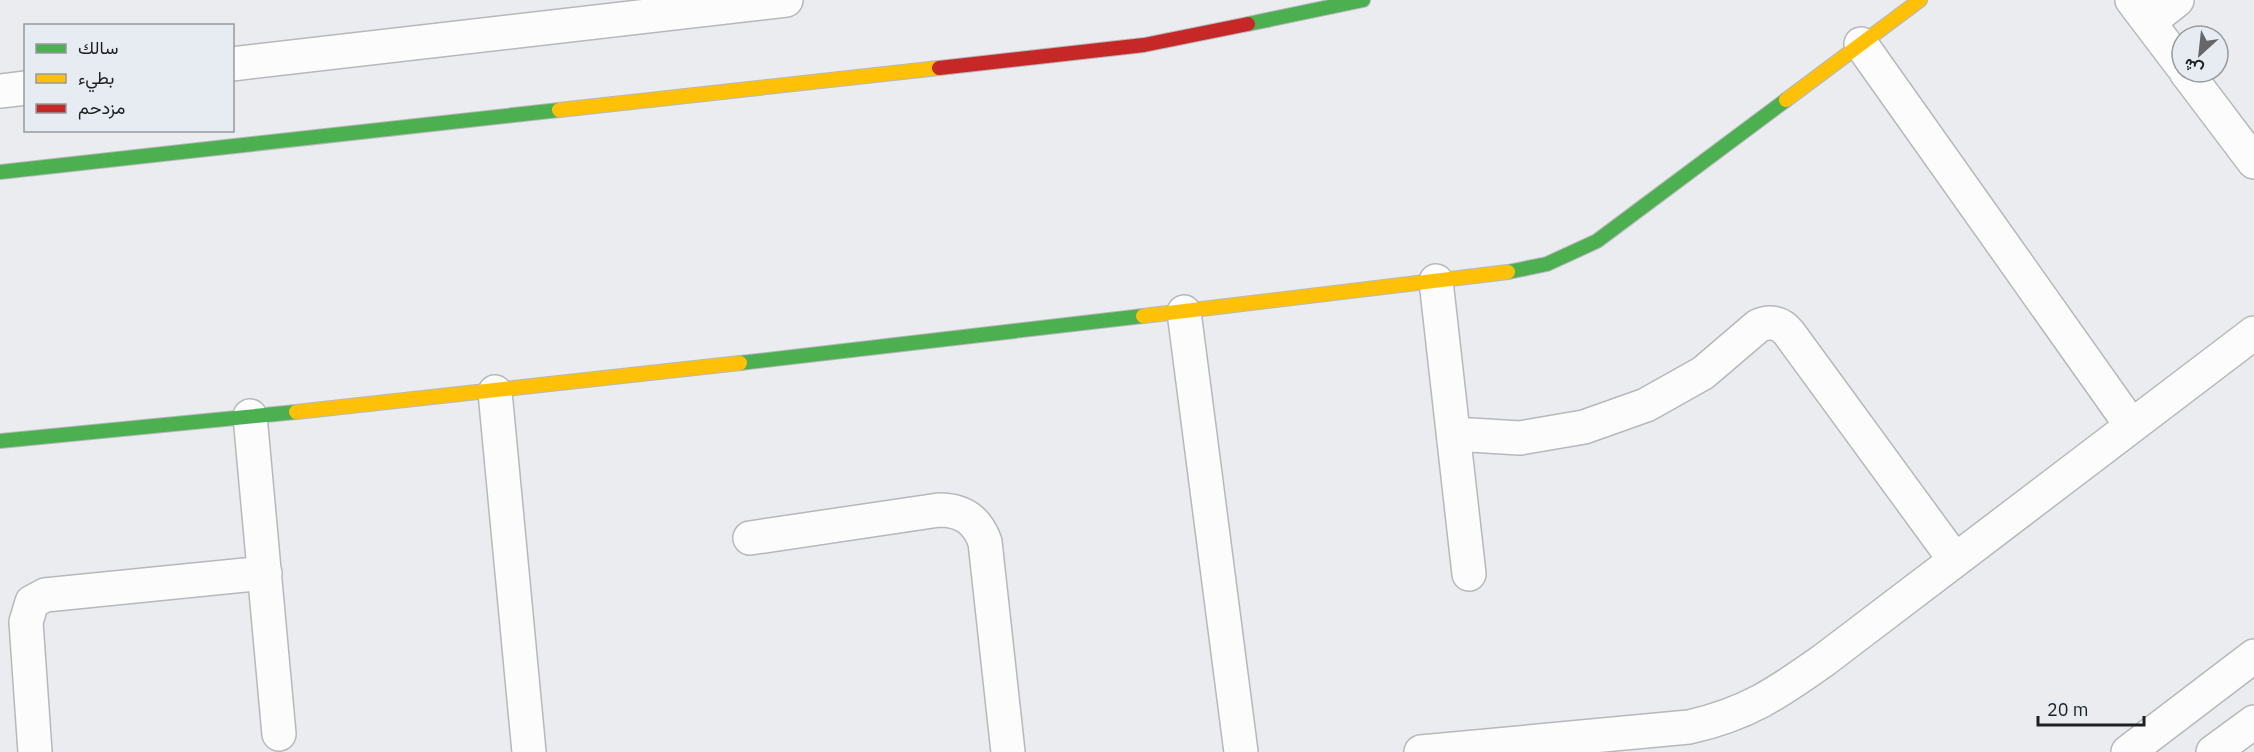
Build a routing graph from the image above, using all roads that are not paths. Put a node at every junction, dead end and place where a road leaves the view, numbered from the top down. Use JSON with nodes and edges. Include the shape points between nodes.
{"nodes":[{"id":1,"x":786,"y":0,"type":"edge"},
{"id":2,"x":1363,"y":0,"type":"edge"},
{"id":3,"x":1920,"y":0,"type":"edge"},
{"id":4,"x":2177,"y":0,"type":"edge"},
{"id":5,"x":2140,"y":11,"type":"edge"},
{"id":6,"x":1861,"y":44,"type":"junction"},
{"id":7,"x":2170,"y":50,"type":"edge"},
{"id":8,"x":234,"y":64,"type":"edge"},
{"id":9,"x":2195,"y":84,"type":"edge"},
{"id":10,"x":24,"y":88,"type":"edge"},
{"id":11,"x":0,"y":91,"type":"edge"},
{"id":12,"x":2254,"y":162,"type":"edge"},
{"id":13,"x":0,"y":172,"type":"edge"},
{"id":14,"x":1436,"y":281,"type":"junction"},
{"id":15,"x":1184,"y":312,"type":"junction"},
{"id":16,"x":2254,"y":333,"type":"edge"},
{"id":17,"x":495,"y":392,"type":"junction"},
{"id":18,"x":250,"y":416,"type":"junction"},
{"id":19,"x":2131,"y":425,"type":"junction"},
{"id":20,"x":1454,"y":434,"type":"junction"},
{"id":21,"x":0,"y":441,"type":"edge"},
{"id":22,"x":750,"y":538,"type":"dead end"},
{"id":23,"x":1955,"y":560,"type":"junction"},
{"id":24,"x":265,"y":573,"type":"junction"},
{"id":25,"x":1469,"y":574,"type":"dead end"},
{"id":26,"x":2254,"y":656,"type":"edge"},
{"id":27,"x":2254,"y":722,"type":"edge"},
{"id":28,"x":279,"y":734,"type":"dead end"},
{"id":29,"x":35,"y":752,"type":"edge"},
{"id":30,"x":529,"y":752,"type":"edge"},
{"id":31,"x":1008,"y":752,"type":"edge"},
{"id":32,"x":1241,"y":752,"type":"edge"},
{"id":33,"x":1422,"y":752,"type":"edge"},
{"id":34,"x":2128,"y":752,"type":"edge"},
{"id":35,"x":2213,"y":752,"type":"edge"}],
"edges":[{"from":1,"to":8,"type":"street"},
{"from":2,"to":13,"type":"street","via":[[1144,45]]},
{"from":3,"to":6,"type":"street"},
{"from":4,"to":5,"type":"street"},
{"from":5,"to":7,"type":"street"},
{"from":6,"to":14,"type":"street","via":[[1598,241],[1547,264],[1496,275]]},
{"from":6,"to":19,"type":"street"},
{"from":9,"to":12,"type":"street"},
{"from":10,"to":11,"type":"street"},
{"from":14,"to":15,"type":"street"},
{"from":14,"to":20,"type":"street"},
{"from":15,"to":17,"type":"street"},
{"from":15,"to":32,"type":"street"},
{"from":16,"to":19,"type":"street"},
{"from":17,"to":18,"type":"street"},
{"from":17,"to":30,"type":"street"},
{"from":18,"to":21,"type":"street"},
{"from":18,"to":24,"type":"street"},
{"from":19,"to":23,"type":"street"},
{"from":20,"to":23,"type":"street","via":[[1520,438],[1584,427],[1646,405],[1702,373],[1758,326],[1779,324]]},
{"from":20,"to":25,"type":"street"},
{"from":22,"to":31,"type":"street","via":[[939,510],[964,514],[974,521],[985,542]]},
{"from":23,"to":33,"type":"street","via":[[1785,688],[1723,719],[1689,727]]},
{"from":24,"to":28,"type":"street"},
{"from":24,"to":29,"type":"street","via":[[45,595],[32,602],[26,621]]},
{"from":26,"to":34,"type":"street"},
{"from":27,"to":35,"type":"street"}]}
